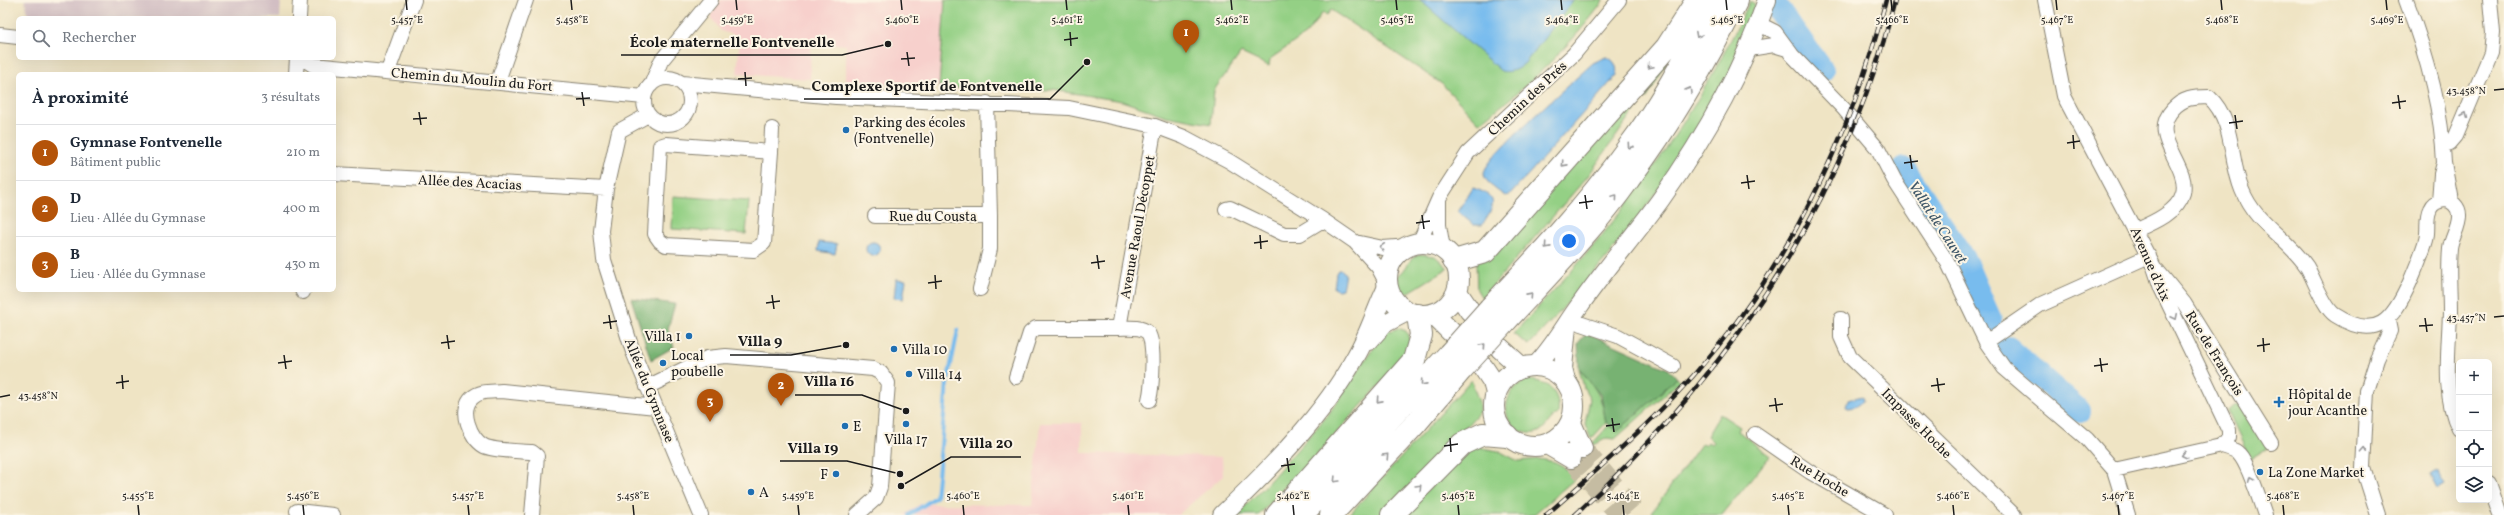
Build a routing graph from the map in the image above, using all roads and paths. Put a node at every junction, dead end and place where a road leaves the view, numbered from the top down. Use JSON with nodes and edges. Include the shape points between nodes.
{"nodes":[{"id":1,"x":300,"y":0,"type":"edge"},
{"id":2,"x":414,"y":0,"type":"edge"},
{"id":3,"x":526,"y":0,"type":"edge"},
{"id":4,"x":711,"y":0,"type":"edge"},
{"id":5,"x":1619,"y":0,"type":"edge"},
{"id":6,"x":1697,"y":0,"type":"edge"},
{"id":7,"x":1715,"y":0,"type":"edge"},
{"id":8,"x":1737,"y":0,"type":"edge"},
{"id":9,"x":1767,"y":0,"type":"edge"},
{"id":10,"x":2045,"y":0,"type":"edge"},
{"id":11,"x":2406,"y":0,"type":"edge"},
{"id":12,"x":2490,"y":0,"type":"edge"},
{"id":13,"x":299,"y":16,"type":"edge"},
{"id":14,"x":1759,"y":24,"type":"junction"},
{"id":15,"x":0,"y":36,"type":"edge"},
{"id":16,"x":16,"y":36,"type":"edge"},
{"id":17,"x":1749,"y":48,"type":"junction"},
{"id":18,"x":1787,"y":49,"type":"junction"},
{"id":19,"x":669,"y":54,"type":"junction"},
{"id":20,"x":296,"y":60,"type":"edge"},
{"id":21,"x":305,"y":60,"type":"edge"},
{"id":22,"x":388,"y":71,"type":"junction"},
{"id":23,"x":296,"y":72,"type":"edge"},
{"id":24,"x":498,"y":81,"type":"junction"},
{"id":25,"x":679,"y":82,"type":"junction"},
{"id":26,"x":716,"y":87,"type":"junction"},
{"id":27,"x":648,"y":91,"type":"junction"},
{"id":28,"x":691,"y":100,"type":"junction"},
{"id":29,"x":988,"y":104,"type":"junction"},
{"id":30,"x":648,"y":115,"type":"junction"},
{"id":31,"x":1155,"y":126,"type":"junction"},
{"id":32,"x":772,"y":128,"type":"dead end"},
{"id":33,"x":2444,"y":145,"type":"junction"},
{"id":34,"x":771,"y":152,"type":"junction"},
{"id":35,"x":336,"y":174,"type":"edge"},
{"id":36,"x":606,"y":189,"type":"junction"},
{"id":37,"x":1439,"y":198,"type":"junction"},
{"id":38,"x":2445,"y":201,"type":"junction"},
{"id":39,"x":1226,"y":209,"type":"dead end"},
{"id":40,"x":875,"y":216,"type":"dead end"},
{"id":41,"x":990,"y":216,"type":"junction"},
{"id":42,"x":1323,"y":220,"type":"junction"},
{"id":43,"x":2136,"y":230,"type":"junction"},
{"id":44,"x":1356,"y":242,"type":"junction"},
{"id":45,"x":1414,"y":244,"type":"junction"},
{"id":46,"x":1449,"y":255,"type":"junction"},
{"id":47,"x":2151,"y":261,"type":"junction"},
{"id":48,"x":1387,"y":285,"type":"junction"},
{"id":49,"x":980,"y":289,"type":"dead end"},
{"id":50,"x":1457,"y":292,"type":"junction"},
{"id":51,"x":1419,"y":314,"type":"junction"},
{"id":52,"x":1488,"y":314,"type":"junction"},
{"id":53,"x":1841,"y":319,"type":"dead end"},
{"id":54,"x":2388,"y":321,"type":"junction"},
{"id":55,"x":1569,"y":323,"type":"junction"},
{"id":56,"x":1119,"y":328,"type":"junction"},
{"id":57,"x":1450,"y":332,"type":"dead end"},
{"id":58,"x":1989,"y":339,"type":"junction"},
{"id":59,"x":1500,"y":348,"type":"dead end"},
{"id":60,"x":1356,"y":356,"type":"junction"},
{"id":61,"x":1455,"y":361,"type":"junction"},
{"id":62,"x":1673,"y":366,"type":"dead end"},
{"id":63,"x":1483,"y":367,"type":"dead end"},
{"id":64,"x":1528,"y":367,"type":"junction"},
{"id":65,"x":1016,"y":378,"type":"dead end"},
{"id":66,"x":1566,"y":380,"type":"junction"},
{"id":67,"x":648,"y":387,"type":"junction"},
{"id":68,"x":1496,"y":393,"type":"junction"},
{"id":69,"x":1149,"y":400,"type":"dead end"},
{"id":70,"x":656,"y":407,"type":"junction"},
{"id":71,"x":2456,"y":418,"type":"edge"},
{"id":72,"x":1571,"y":423,"type":"junction"},
{"id":73,"x":1756,"y":434,"type":"dead end"},
{"id":74,"x":1507,"y":436,"type":"junction"},
{"id":75,"x":2271,"y":443,"type":"dead end"},
{"id":76,"x":1547,"y":444,"type":"junction"},
{"id":77,"x":2222,"y":446,"type":"junction"},
{"id":78,"x":2114,"y":470,"type":"junction"},
{"id":79,"x":2492,"y":492,"type":"edge"},
{"id":80,"x":296,"y":511,"type":"dead end"},
{"id":81,"x":333,"y":515,"type":"edge"},
{"id":82,"x":532,"y":515,"type":"edge"},
{"id":83,"x":701,"y":515,"type":"edge"},
{"id":84,"x":857,"y":515,"type":"edge"},
{"id":85,"x":1222,"y":515,"type":"edge"},
{"id":86,"x":1277,"y":515,"type":"edge"},
{"id":87,"x":1302,"y":515,"type":"edge"},
{"id":88,"x":1331,"y":515,"type":"edge"},
{"id":89,"x":1392,"y":515,"type":"edge"},
{"id":90,"x":1886,"y":515,"type":"edge"},
{"id":91,"x":2014,"y":515,"type":"edge"},
{"id":92,"x":2128,"y":515,"type":"edge"},
{"id":93,"x":2266,"y":515,"type":"edge"},
{"id":94,"x":2378,"y":515,"type":"edge"},
{"id":95,"x":2500,"y":515,"type":"edge"}],
"edges":[{"from":1,"to":13,"type":"street"},
{"from":2,"to":22,"type":"street"},
{"from":3,"to":24,"type":"street"},
{"from":4,"to":19,"type":"street"},
{"from":5,"to":37,"type":"street","name":"Chemin des Prés","via":[[1574,54],[1468,153]]},
{"from":6,"to":46,"type":"highway","one_way":true,"via":[[1667,47],[1485,252]]},
{"from":7,"to":52,"type":"highway","one_way":true,"via":[[1665,92],[1628,148],[1588,200]]},
{"from":52,"to":8,"type":"highway","one_way":true,"via":[[1628,180],[1672,118],[1703,66]]},
{"from":9,"to":14,"type":"street"},
{"from":10,"to":43,"type":"street","name":"Avenue d'Aix","via":[[2064,96]]},
{"from":11,"to":33,"type":"street","via":[[2433,85]]},
{"from":33,"to":12,"type":"street","one_way":true,"via":[[2456,136],[2491,53],[2493,33]]},
{"from":14,"to":17,"type":"street"},
{"from":14,"to":18,"type":"street","via":[[1775,32]]},
{"from":15,"to":16,"type":"street"},
{"from":17,"to":18,"type":"street","via":[[1774,45]]},
{"from":17,"to":55,"type":"street","via":[[1709,129],[1661,199]]},
{"from":18,"to":58,"type":"street","via":[[1878,149],[1894,180],[1948,263]]},
{"from":19,"to":25,"type":"street","via":[[672,73]]},
{"from":19,"to":27,"type":"street","via":[[661,61]]},
{"from":20,"to":23,"type":"street"},
{"from":21,"to":22,"type":"street","name":"Chemin du Moulin du Fort","via":[[313,65]]},
{"from":22,"to":24,"type":"street","name":"Chemin du Moulin du Fort"},
{"from":24,"to":27,"type":"street","name":"Chemin du Moulin du Fort"},
{"from":25,"to":26,"type":"street"},
{"from":25,"to":27,"type":"street","via":[[658,80]]},
{"from":25,"to":28,"type":"street","via":[[687,88]]},
{"from":26,"to":28,"type":"street"},
{"from":26,"to":29,"type":"street","via":[[836,97]]},
{"from":27,"to":30,"type":"street","via":[[644,106]]},
{"from":28,"to":30,"type":"street","via":[[686,115],[674,124],[660,123]]},
{"from":29,"to":31,"type":"street","via":[[1069,108]]},
{"from":29,"to":41,"type":"street","name":"Rue du Cousta"},
{"from":30,"to":36,"type":"street","name":"Allée du Gymnase","via":[[619,131]]},
{"from":31,"to":42,"type":"street","via":[[1184,137],[1229,161]]},
{"from":31,"to":56,"type":"street","name":"Avenue Raoul Décoppet"},
{"from":32,"to":34,"type":"street"},
{"from":33,"to":38,"type":"street"},
{"from":34,"to":34,"type":"street","via":[[666,144],[660,146],[655,234],[660,241],[666,245],[754,250],[760,248],[764,243]]},
{"from":35,"to":36,"type":"street","name":"Allée des Acacias"},
{"from":36,"to":67,"type":"street","name":"Allée du Gymnase","via":[[601,231],[604,260],[617,304]]},
{"from":37,"to":45,"type":"street","name":"Chemin des Prés"},
{"from":37,"to":46,"type":"street","via":[[1439,225]]},
{"from":38,"to":54,"type":"street","via":[[2429,209],[2426,222],[2427,237],[2422,254],[2401,303]]},
{"from":38,"to":71,"type":"street","via":[[2456,205],[2459,216],[2450,249],[2449,393]]},
{"from":39,"to":42,"type":"street","via":[[1230,208],[1284,234],[1300,234]]},
{"from":40,"to":41,"type":"street","name":"Rue du Cousta"},
{"from":41,"to":49,"type":"street","name":"Rue du Cousta","via":[[990,249]]},
{"from":42,"to":44,"type":"street"},
{"from":43,"to":47,"type":"street","name":"Avenue d'Aix"},
{"from":43,"to":54,"type":"street","via":[[2173,210],[2183,193],[2182,178],[2165,138],[2164,124],[2170,112],[2181,101],[2209,97],[2224,117],[2236,174],[2251,209],[2293,249],[2306,266],[2332,313],[2348,322],[2365,326],[2378,326]]},
{"from":45,"to":44,"type":"street","one_way":true,"via":[[1383,248]]},
{"from":44,"to":48,"type":"street","via":[[1378,267]]},
{"from":45,"to":46,"type":"main road","via":[[1432,244]]},
{"from":45,"to":48,"type":"main road","via":[[1396,255],[1388,268]]},
{"from":46,"to":50,"type":"main road","via":[[1459,282]]},
{"from":47,"to":58,"type":"street","via":[[2040,305]]},
{"from":47,"to":75,"type":"street","name":"Rue de François","via":[[2177,292]]},
{"from":47,"to":77,"type":"street","name":"Avenue d'Aix","one_way":true,"via":[[2161,288],[2229,430],[2229,437]]},
{"from":48,"to":51,"type":"main road","via":[[1394,301]]},
{"from":48,"to":60,"type":"street"},
{"from":50,"to":51,"type":"main road","via":[[1448,306]]},
{"from":50,"to":52,"type":"main road"},
{"from":51,"to":57,"type":"main road"},
{"from":51,"to":60,"type":"street","via":[[1384,324]]},
{"from":51,"to":86,"type":"highway","one_way":true,"via":[[1421,335],[1414,360]]},
{"from":52,"to":61,"type":"highway","bridge":true},
{"from":53,"to":91,"type":"street","name":"Impasse Hoche","via":[[1841,337],[1850,357]]},
{"from":94,"to":54,"type":"street","one_way":true,"via":[[2363,468],[2367,391],[2377,359],[2390,331]]},
{"from":55,"to":62,"type":"street","via":[[1618,336]]},
{"from":55,"to":64,"type":"street"},
{"from":55,"to":66,"type":"street","via":[[1563,368]]},
{"from":56,"to":65,"type":"street","via":[[1036,328],[1030,333]]},
{"from":56,"to":69,"type":"street","via":[[1139,328],[1151,339],[1152,386]]},
{"from":58,"to":78,"type":"street","via":[[2004,368],[2087,439]]},
{"from":64,"to":59,"type":"main road","one_way":true},
{"from":60,"to":85,"type":"street","via":[[1330,396],[1274,462]]},
{"from":61,"to":87,"type":"highway","one_way":true},
{"from":88,"to":61,"type":"highway","one_way":true,"via":[[1417,422]]},
{"from":63,"to":68,"type":"main road","via":[[1493,382]]},
{"from":64,"to":66,"type":"main road","via":[[1551,369]]},
{"from":64,"to":68,"type":"main road","via":[[1506,377]]},
{"from":66,"to":72,"type":"main road","via":[[1575,401]]},
{"from":67,"to":70,"type":"street","name":"Allée du Gymnase"},
{"from":67,"to":84,"type":"street","via":[[707,358],[726,356],[873,369],[881,373],[888,383],[880,487],[876,498]]},
{"from":68,"to":74,"type":"main road","via":[[1494,408],[1498,424]]},
{"from":70,"to":82,"type":"street","via":[[502,391],[483,392],[472,398],[467,408],[467,420],[472,434],[485,447],[532,452],[537,456]]},
{"from":70,"to":83,"type":"street","name":"Allée du Gymnase"},
{"from":72,"to":76,"type":"main road","via":[[1561,436]]},
{"from":72,"to":76,"type":"main road","via":[[1577,453]]},
{"from":73,"to":90,"type":"street","name":"Rue Hoche","via":[[1810,472]]},
{"from":74,"to":76,"type":"main road","via":[[1519,443],[1533,446]]},
{"from":89,"to":74,"type":"highway","one_way":true,"via":[[1462,444],[1483,434]]},
{"from":77,"to":78,"type":"street","one_way":true},
{"from":93,"to":77,"type":"street","one_way":true,"via":[[2242,458],[2235,450]]},
{"from":78,"to":92,"type":"street"},
{"from":79,"to":95,"type":"street"},
{"from":80,"to":81,"type":"street"}]}
